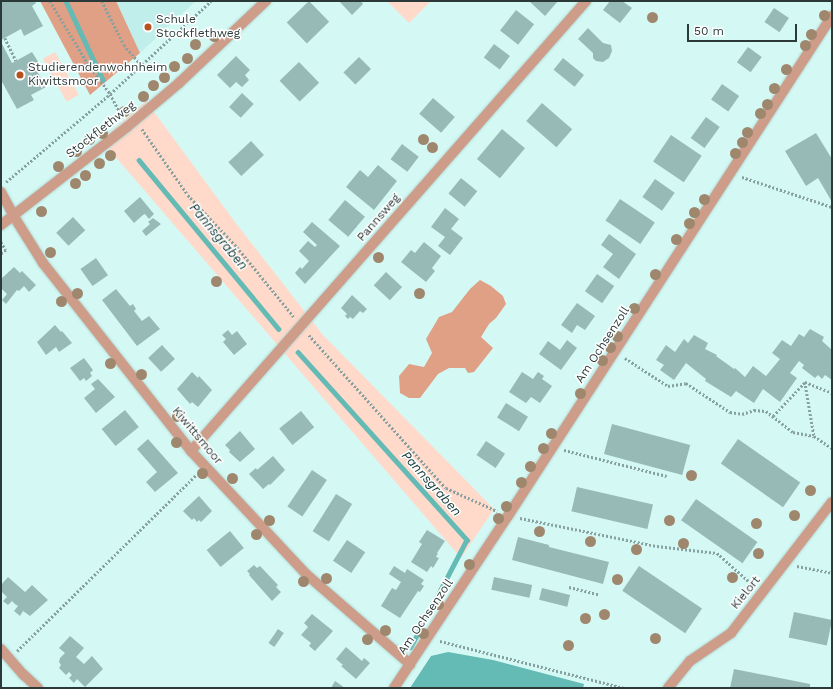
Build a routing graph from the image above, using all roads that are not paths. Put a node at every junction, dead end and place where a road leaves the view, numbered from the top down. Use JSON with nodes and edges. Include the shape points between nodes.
{"nodes":[{"id":1,"x":266,"y":1,"type":"edge"},
{"id":2,"x":586,"y":1,"type":"edge"},
{"id":3,"x":832,"y":16,"type":"edge"},
{"id":4,"x":1,"y":192,"type":"edge"},
{"id":5,"x":13,"y":215,"type":"junction"},
{"id":6,"x":1,"y":225,"type":"edge"},
{"id":7,"x":191,"y":451,"type":"junction"},
{"id":8,"x":832,"y":502,"type":"edge"},
{"id":9,"x":1,"y":649,"type":"edge"},
{"id":10,"x":410,"y":664,"type":"junction"},
{"id":11,"x":38,"y":688,"type":"edge"},
{"id":12,"x":394,"y":688,"type":"edge"},
{"id":13,"x":668,"y":688,"type":"edge"}],
"edges":[{"from":1,"to":5,"type":"street","name":"Stockflethweg","via":[[136,120]]},
{"from":2,"to":7,"type":"street","name":"Pannsweg"},
{"from":3,"to":10,"type":"street","name":"Am Ochsenzoll"},
{"from":4,"to":5,"type":"street","name":"Kiwittsmoor"},
{"from":5,"to":6,"type":"street","name":"Stockflethweg"},
{"from":5,"to":7,"type":"street","name":"Kiwittsmoor","via":[[43,263]]},
{"from":7,"to":10,"type":"street","name":"Kiwittsmoor","via":[[306,574]]},
{"from":8,"to":13,"type":"street","name":"Kielort","via":[[731,633],[690,661]]},
{"from":9,"to":11,"type":"street"},
{"from":10,"to":12,"type":"street","name":"Am Ochsenzoll"}]}
